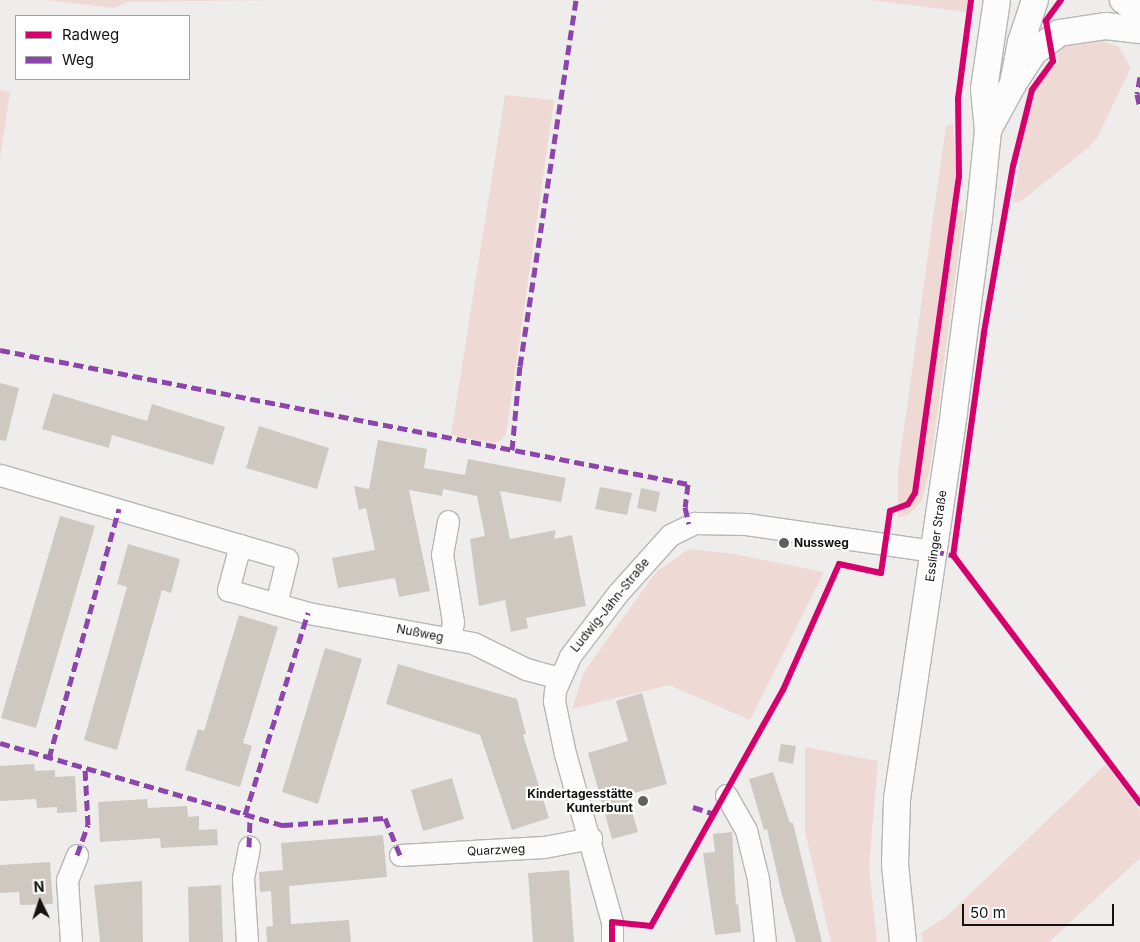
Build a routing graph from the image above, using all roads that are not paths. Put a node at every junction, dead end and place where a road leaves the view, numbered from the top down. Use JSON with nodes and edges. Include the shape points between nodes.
{"nodes":[{"id":1,"x":996,"y":0,"type":"edge"},
{"id":2,"x":1035,"y":0,"type":"edge"},
{"id":3,"x":1123,"y":0,"type":"edge"},
{"id":4,"x":1140,"y":12,"type":"edge"},
{"id":5,"x":1140,"y":30,"type":"edge"},
{"id":6,"x":1013,"y":84,"type":"junction"},
{"id":7,"x":988,"y":130,"type":"junction"},
{"id":8,"x":0,"y":475,"type":"edge"},
{"id":9,"x":448,"y":521,"type":"dead end"},
{"id":10,"x":240,"y":545,"type":"junction"},
{"id":11,"x":934,"y":551,"type":"junction"},
{"id":12,"x":276,"y":604,"type":"junction"},
{"id":13,"x":450,"y":639,"type":"junction"},
{"id":14,"x":559,"y":678,"type":"junction"},
{"id":15,"x":726,"y":795,"type":"dead end"},
{"id":16,"x":591,"y":838,"type":"junction"},
{"id":17,"x":249,"y":847,"type":"dead end"},
{"id":18,"x":77,"y":855,"type":"dead end"},
{"id":19,"x":400,"y":855,"type":"dead end"},
{"id":20,"x":71,"y":942,"type":"edge"},
{"id":21,"x":247,"y":942,"type":"edge"},
{"id":22,"x":612,"y":942,"type":"edge"},
{"id":23,"x":765,"y":942,"type":"edge"},
{"id":24,"x":903,"y":942,"type":"edge"}],
"edges":[{"from":1,"to":7,"type":"main road","name":"Esslinger Straße","via":[[984,89]]},
{"from":2,"to":6,"type":"main road","name":"Esslinger Straße","via":[[1021,42]]},
{"from":3,"to":4,"type":"main road"},
{"from":5,"to":6,"type":"main road","via":[[1106,26],[1058,33],[1037,48]]},
{"from":6,"to":7,"type":"main road","name":"Esslinger Straße"},
{"from":7,"to":11,"type":"main road","name":"Esslinger Straße"},
{"from":8,"to":10,"type":"street"},
{"from":9,"to":13,"type":"street","via":[[442,554],[452,622]]},
{"from":10,"to":12,"type":"street","via":[[287,559]]},
{"from":10,"to":12,"type":"street","name":"Nußweg","via":[[228,590]]},
{"from":11,"to":14,"type":"street","name":"Ludwig-Jahn-Straße","via":[[746,524],[710,522],[684,526],[663,541],[618,592],[570,656]]},
{"from":11,"to":24,"type":"main road","name":"Esslinger Straße","via":[[897,799],[896,871]]},
{"from":12,"to":13,"type":"street","name":"Nußweg","via":[[308,613]]},
{"from":13,"to":14,"type":"street","name":"Nußweg","via":[[480,645],[526,668]]},
{"from":14,"to":16,"type":"street","name":"Ludwig-Jahn-Straße","via":[[554,690],[555,710]]},
{"from":15,"to":23,"type":"street","via":[[746,830],[758,879]]},
{"from":16,"to":19,"type":"street","name":"Quarzweg","via":[[544,847]]},
{"from":16,"to":22,"type":"street","name":"Ludwig-Jahn-Straße","via":[[612,922]]},
{"from":17,"to":21,"type":"street","via":[[243,878]]},
{"from":18,"to":20,"type":"street","via":[[67,880]]}]}
